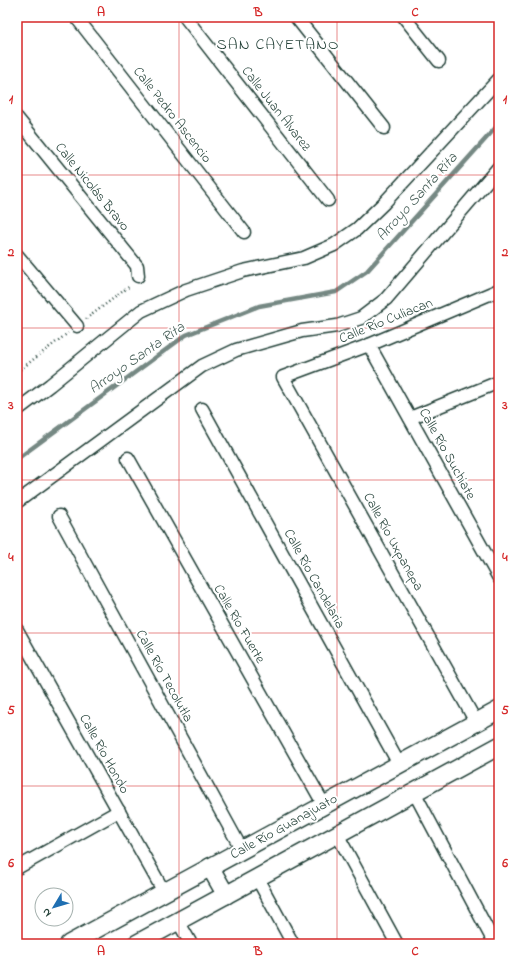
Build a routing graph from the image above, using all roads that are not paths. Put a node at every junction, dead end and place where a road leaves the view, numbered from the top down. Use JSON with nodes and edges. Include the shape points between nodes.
{"nodes":[{"id":1,"x":76,"y":17,"type":"edge"},
{"id":2,"x":185,"y":17,"type":"edge"},
{"id":3,"x":296,"y":17,"type":"edge"},
{"id":4,"x":404,"y":17,"type":"edge"},
{"id":5,"x":439,"y":61,"type":"dead end"},
{"id":6,"x":499,"y":79,"type":"edge"},
{"id":7,"x":17,"y":118,"type":"edge"},
{"id":8,"x":384,"y":128,"type":"dead end"},
{"id":9,"x":499,"y":167,"type":"edge"},
{"id":10,"x":328,"y":200,"type":"dead end"},
{"id":11,"x":244,"y":232,"type":"dead end"},
{"id":12,"x":17,"y":255,"type":"edge"},
{"id":13,"x":138,"y":276,"type":"dead end"},
{"id":14,"x":499,"y":290,"type":"edge"},
{"id":15,"x":77,"y":326,"type":"dead end"},
{"id":16,"x":369,"y":345,"type":"junction"},
{"id":17,"x":283,"y":377,"type":"joint"},
{"id":18,"x":499,"y":382,"type":"edge"},
{"id":19,"x":202,"y":409,"type":"dead end"},
{"id":20,"x":17,"y":410,"type":"edge"},
{"id":21,"x":410,"y":418,"type":"junction"},
{"id":22,"x":128,"y":458,"type":"dead end"},
{"id":23,"x":17,"y":502,"type":"edge"},
{"id":24,"x":59,"y":516,"type":"dead end"},
{"id":25,"x":499,"y":578,"type":"edge"},
{"id":26,"x":17,"y":630,"type":"edge"},
{"id":27,"x":499,"y":710,"type":"edge"},
{"id":28,"x":476,"y":722,"type":"junction"},
{"id":29,"x":497,"y":752,"type":"edge"},
{"id":30,"x":399,"y":764,"type":"junction"},
{"id":31,"x":414,"y":792,"type":"junction"},
{"id":32,"x":324,"y":805,"type":"junction"},
{"id":33,"x":119,"y":811,"type":"junction"},
{"id":34,"x":337,"y":834,"type":"junction"},
{"id":35,"x":242,"y":850,"type":"junction"},
{"id":36,"x":210,"y":867,"type":"junction"},
{"id":37,"x":17,"y":868,"type":"edge"},
{"id":38,"x":257,"y":878,"type":"junction"},
{"id":39,"x":164,"y":892,"type":"junction"},
{"id":40,"x":226,"y":895,"type":"junction"},
{"id":41,"x":178,"y":921,"type":"junction"},
{"id":42,"x":69,"y":944,"type":"edge"},
{"id":43,"x":136,"y":944,"type":"edge"},
{"id":44,"x":191,"y":944,"type":"edge"},
{"id":45,"x":293,"y":944,"type":"edge"},
{"id":46,"x":397,"y":944,"type":"edge"},
{"id":47,"x":495,"y":944,"type":"edge"}],
"edges":[{"from":1,"to":11,"type":"street","name":"Calle Pedro Ascencio"},
{"from":2,"to":10,"type":"street","name":"Calle Juan Álvarez"},
{"from":3,"to":8,"type":"street"},
{"from":4,"to":5,"type":"street"},
{"from":6,"to":20,"type":"street","via":[[384,203],[357,229],[334,246],[304,258],[243,270],[186,290],[141,311]]},
{"from":7,"to":13,"type":"street","name":"Calle Nicolás Bravo","via":[[137,266]]},
{"from":9,"to":23,"type":"street","via":[[386,299],[361,318],[337,326],[302,331],[236,350],[202,366]]},
{"from":12,"to":15,"type":"street"},
{"from":14,"to":16,"type":"street","name":"Calle Río Culiacan"},
{"from":16,"to":17,"type":"street","name":"Calle Río Culiacan"},
{"from":16,"to":21,"type":"street","name":"Calle Río Suchiate"},
{"from":17,"to":28,"type":"street","name":"Calle Río Uxpanepa"},
{"from":18,"to":21,"type":"street"},
{"from":19,"to":30,"type":"street","name":"Calle Río Candelaria"},
{"from":21,"to":25,"type":"street","name":"Calle Río Suchiate"},
{"from":22,"to":32,"type":"street","name":"Calle Río Fuerte"},
{"from":24,"to":35,"type":"street","name":"Calle Río Tecolutla"},
{"from":26,"to":33,"type":"street","name":"Calle Río Hondo"},
{"from":27,"to":28,"type":"street","name":"Calle Río Guanajuato"},
{"from":28,"to":30,"type":"street","name":"Calle Río Guanajuato"},
{"from":29,"to":31,"type":"street"},
{"from":30,"to":32,"type":"street","name":"Calle Río Guanajuato"},
{"from":31,"to":34,"type":"street"},
{"from":31,"to":47,"type":"street"},
{"from":32,"to":35,"type":"street","name":"Calle Río Guanajuato"},
{"from":33,"to":37,"type":"street"},
{"from":33,"to":39,"type":"street","name":"Calle Río Hondo"},
{"from":34,"to":38,"type":"street"},
{"from":34,"to":46,"type":"street"},
{"from":35,"to":36,"type":"street","name":"Calle Río Guanajuato"},
{"from":36,"to":39,"type":"street","name":"Calle Río Guanajuato"},
{"from":36,"to":40,"type":"street"},
{"from":38,"to":40,"type":"street"},
{"from":38,"to":45,"type":"street"},
{"from":39,"to":42,"type":"street","name":"Calle Río Guanajuato"},
{"from":40,"to":41,"type":"street"},
{"from":41,"to":43,"type":"street"},
{"from":41,"to":44,"type":"street"}]}
